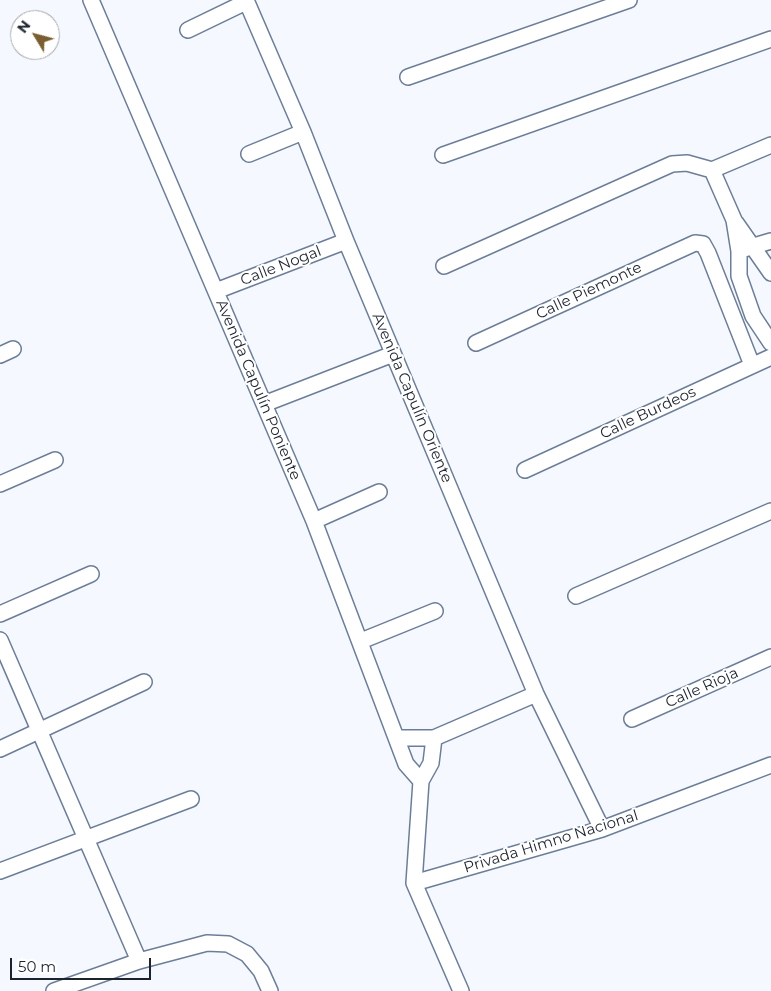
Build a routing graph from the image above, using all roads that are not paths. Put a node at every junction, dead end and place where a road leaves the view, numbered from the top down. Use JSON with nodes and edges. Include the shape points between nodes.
{"nodes":[{"id":1,"x":90,"y":0,"type":"edge"},
{"id":2,"x":629,"y":0,"type":"edge"},
{"id":3,"x":246,"y":1,"type":"edge"},
{"id":4,"x":188,"y":30,"type":"dead end"},
{"id":5,"x":771,"y":39,"type":"edge"},
{"id":6,"x":408,"y":77,"type":"dead end"},
{"id":7,"x":303,"y":132,"type":"junction"},
{"id":8,"x":771,"y":145,"type":"edge"},
{"id":9,"x":248,"y":154,"type":"dead end"},
{"id":10,"x":443,"y":154,"type":"dead end"},
{"id":11,"x":712,"y":170,"type":"junction"},
{"id":12,"x":346,"y":241,"type":"junction"},
{"id":13,"x":771,"y":241,"type":"edge"},
{"id":14,"x":746,"y":248,"type":"junction"},
{"id":15,"x":444,"y":266,"type":"dead end"},
{"id":16,"x":771,"y":273,"type":"edge"},
{"id":17,"x":216,"y":291,"type":"junction"},
{"id":18,"x":476,"y":343,"type":"dead end"},
{"id":19,"x":771,"y":343,"type":"edge"},
{"id":20,"x":393,"y":354,"type":"junction"},
{"id":21,"x":771,"y":357,"type":"edge"},
{"id":22,"x":752,"y":365,"type":"junction"},
{"id":23,"x":264,"y":404,"type":"junction"},
{"id":24,"x":55,"y":460,"type":"dead end"},
{"id":25,"x":526,"y":470,"type":"dead end"},
{"id":26,"x":0,"y":484,"type":"edge"},
{"id":27,"x":379,"y":492,"type":"dead end"},
{"id":28,"x":771,"y":510,"type":"edge"},
{"id":29,"x":314,"y":521,"type":"junction"},
{"id":30,"x":91,"y":574,"type":"dead end"},
{"id":31,"x":576,"y":596,"type":"dead end"},
{"id":32,"x":435,"y":611,"type":"dead end"},
{"id":33,"x":0,"y":614,"type":"edge"},
{"id":34,"x":0,"y":640,"type":"edge"},
{"id":35,"x":361,"y":641,"type":"junction"},
{"id":36,"x":771,"y":657,"type":"edge"},
{"id":37,"x":144,"y":682,"type":"dead end"},
{"id":38,"x":536,"y":694,"type":"junction"},
{"id":39,"x":632,"y":719,"type":"dead end"},
{"id":40,"x":39,"y":731,"type":"junction"},
{"id":41,"x":397,"y":738,"type":"junction"},
{"id":42,"x":434,"y":738,"type":"junction"},
{"id":43,"x":0,"y":749,"type":"edge"},
{"id":44,"x":771,"y":765,"type":"edge"},
{"id":45,"x":421,"y":781,"type":"junction"},
{"id":46,"x":191,"y":799,"type":"dead end"},
{"id":47,"x":602,"y":829,"type":"junction"},
{"id":48,"x":86,"y":839,"type":"junction"},
{"id":49,"x":0,"y":871,"type":"edge"},
{"id":50,"x":414,"y":883,"type":"junction"},
{"id":51,"x":139,"y":961,"type":"junction"},
{"id":52,"x":54,"y":991,"type":"edge"},
{"id":53,"x":270,"y":991,"type":"edge"},
{"id":54,"x":461,"y":991,"type":"edge"}],
"edges":[{"from":1,"to":17,"type":"street","name":"Avenida Capulín Poniente"},
{"from":2,"to":6,"type":"street"},
{"from":3,"to":4,"type":"street"},
{"from":3,"to":7,"type":"street","name":"Avenida Capulín Oriente"},
{"from":5,"to":10,"type":"street"},
{"from":7,"to":9,"type":"street"},
{"from":7,"to":12,"type":"street","name":"Avenida Capulín Oriente"},
{"from":8,"to":11,"type":"street"},
{"from":11,"to":14,"type":"street"},
{"from":11,"to":15,"type":"street","via":[[687,163],[672,164]]},
{"from":12,"to":17,"type":"street","name":"Calle Nogal"},
{"from":12,"to":20,"type":"street","name":"Avenida Capulín Oriente"},
{"from":13,"to":14,"type":"street"},
{"from":14,"to":16,"type":"street"},
{"from":14,"to":19,"type":"street","via":[[739,276],[753,316]]},
{"from":17,"to":23,"type":"street","name":"Avenida Capulín Poniente"},
{"from":18,"to":22,"type":"street","name":"Calle Piemonte","via":[[695,243],[703,244]]},
{"from":20,"to":23,"type":"street"},
{"from":20,"to":38,"type":"street","name":"Avenida Capulín Oriente"},
{"from":21,"to":22,"type":"street","name":"Calle Burdeos"},
{"from":22,"to":25,"type":"street","name":"Calle Burdeos"},
{"from":23,"to":29,"type":"street","name":"Avenida Capulín Poniente"},
{"from":24,"to":26,"type":"street"},
{"from":27,"to":29,"type":"street"},
{"from":28,"to":31,"type":"street"},
{"from":29,"to":35,"type":"street","name":"Avenida Capulín Poniente"},
{"from":30,"to":33,"type":"street"},
{"from":32,"to":35,"type":"street"},
{"from":34,"to":40,"type":"street"},
{"from":35,"to":41,"type":"street","name":"Avenida Capulín Poniente"},
{"from":36,"to":39,"type":"street","name":"Calle Rioja"},
{"from":37,"to":40,"type":"street"},
{"from":38,"to":42,"type":"street"},
{"from":38,"to":47,"type":"street","name":"Avenida Capulín Oriente"},
{"from":40,"to":43,"type":"street"},
{"from":40,"to":48,"type":"street"},
{"from":41,"to":42,"type":"street"},
{"from":41,"to":45,"type":"street","name":"Avenida Capulín Poniente","via":[[406,764]]},
{"from":42,"to":45,"type":"street","via":[[431,763]]},
{"from":44,"to":47,"type":"street","name":"Privada Himno Nacional"},
{"from":45,"to":50,"type":"street"},
{"from":46,"to":48,"type":"street"},
{"from":47,"to":50,"type":"street","name":"Privada Himno Nacional"},
{"from":48,"to":49,"type":"street"},
{"from":48,"to":51,"type":"street"},
{"from":50,"to":54,"type":"street"},
{"from":51,"to":52,"type":"street"},
{"from":51,"to":53,"type":"street","via":[[207,943],[228,944],[247,954],[261,971]]}]}
